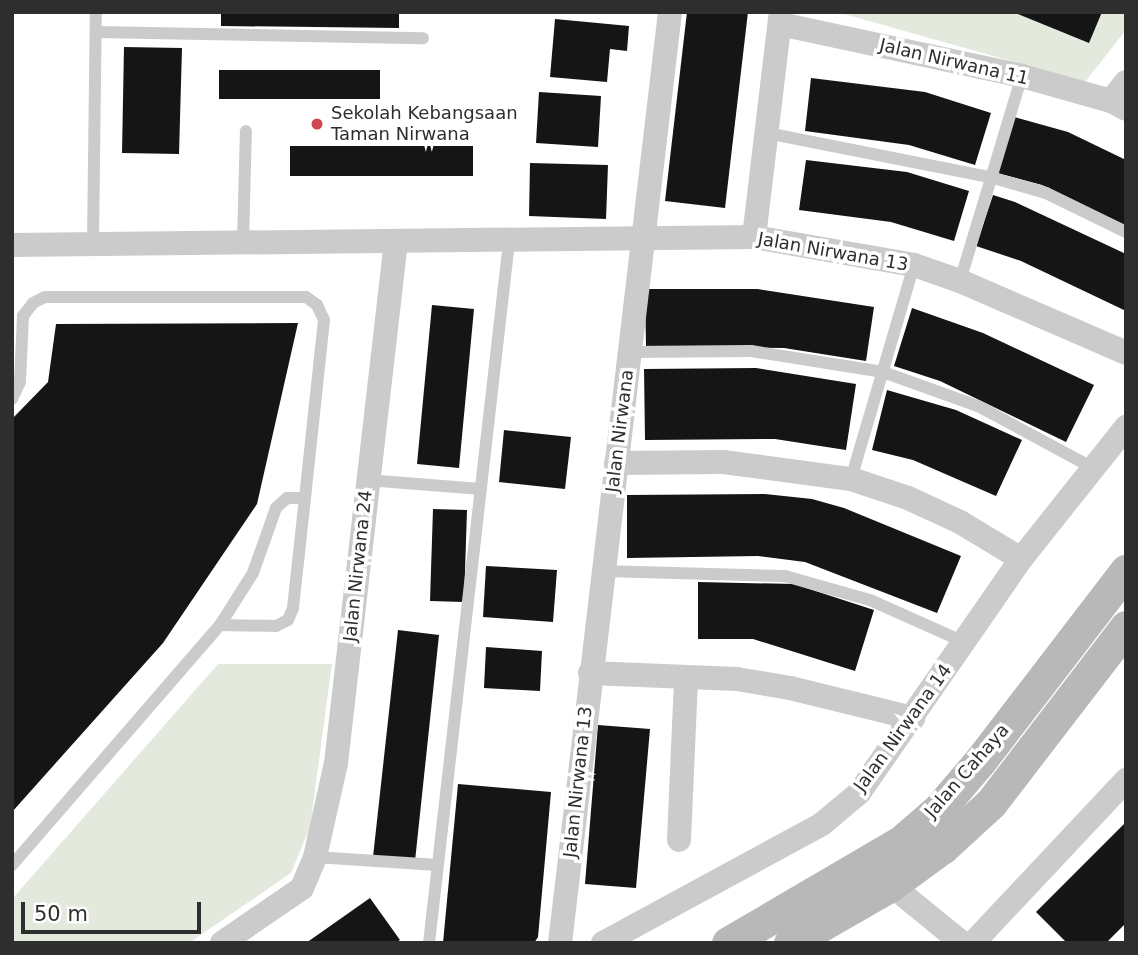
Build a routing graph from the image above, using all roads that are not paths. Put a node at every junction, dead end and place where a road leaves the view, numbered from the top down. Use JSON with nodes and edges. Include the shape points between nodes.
{"nodes":[{"id":1,"x":96,"y":12,"type":"edge"},
{"id":2,"x":670,"y":12,"type":"edge"},
{"id":3,"x":780,"y":18,"type":"edge"},
{"id":4,"x":96,"y":32,"type":"junction"},
{"id":5,"x":423,"y":38,"type":"dead end"},
{"id":6,"x":1022,"y":76,"type":"junction"},
{"id":7,"x":1121,"y":97,"type":"edge"},
{"id":8,"x":246,"y":131,"type":"dead end"},
{"id":9,"x":767,"y":133,"type":"junction"},
{"id":10,"x":990,"y":177,"type":"junction"},
{"id":11,"x":1126,"y":232,"type":"edge"},
{"id":12,"x":754,"y":237,"type":"junction"},
{"id":13,"x":643,"y":240,"type":"junction"},
{"id":14,"x":396,"y":241,"type":"junction"},
{"id":15,"x":243,"y":242,"type":"junction"},
{"id":16,"x":509,"y":242,"type":"junction"},
{"id":17,"x":12,"y":244,"type":"edge"},
{"id":18,"x":93,"y":244,"type":"junction"},
{"id":19,"x":914,"y":265,"type":"junction"},
{"id":20,"x":960,"y":281,"type":"junction"},
{"id":21,"x":629,"y":352,"type":"junction"},
{"id":22,"x":1126,"y":353,"type":"edge"},
{"id":23,"x":883,"y":372,"type":"junction"},
{"id":24,"x":12,"y":399,"type":"edge"},
{"id":25,"x":1126,"y":427,"type":"edge"},
{"id":26,"x":616,"y":463,"type":"junction"},
{"id":27,"x":1093,"y":468,"type":"junction"},
{"id":28,"x":851,"y":479,"type":"junction"},
{"id":29,"x":368,"y":480,"type":"junction"},
{"id":30,"x":481,"y":489,"type":"junction"},
{"id":31,"x":305,"y":498,"type":"junction"},
{"id":32,"x":1021,"y":559,"type":"junction"},
{"id":33,"x":603,"y":571,"type":"junction"},
{"id":34,"x":1126,"y":571,"type":"edge"},
{"id":35,"x":597,"y":621,"type":"joint"},
{"id":36,"x":220,"y":625,"type":"junction"},
{"id":37,"x":1126,"y":627,"type":"edge"},
{"id":38,"x":964,"y":642,"type":"junction"},
{"id":39,"x":590,"y":673,"type":"junction"},
{"id":40,"x":686,"y":677,"type":"junction"},
{"id":41,"x":913,"y":718,"type":"junction"},
{"id":42,"x":1126,"y":780,"type":"edge"},
{"id":43,"x":679,"y":840,"type":"dead end"},
{"id":44,"x":315,"y":858,"type":"junction"},
{"id":45,"x":12,"y":865,"type":"edge"},
{"id":46,"x":438,"y":865,"type":"junction"},
{"id":47,"x":891,"y":885,"type":"junction"},
{"id":48,"x":222,"y":943,"type":"edge"},
{"id":49,"x":429,"y":943,"type":"edge"},
{"id":50,"x":560,"y":943,"type":"edge"},
{"id":51,"x":603,"y":943,"type":"edge"},
{"id":52,"x":728,"y":943,"type":"edge"},
{"id":53,"x":790,"y":943,"type":"edge"},
{"id":54,"x":962,"y":943,"type":"edge"},
{"id":55,"x":973,"y":943,"type":"edge"}],
"edges":[{"from":1,"to":4,"type":"lane"},
{"from":2,"to":13,"type":"street","name":"Jalan Nirwana"},
{"from":3,"to":6,"type":"street","name":"Jalan Nirwana 11"},
{"from":3,"to":9,"type":"street"},
{"from":4,"to":5,"type":"lane"},
{"from":4,"to":18,"type":"lane"},
{"from":6,"to":7,"type":"street","name":"Jalan Nirwana 11"},
{"from":6,"to":10,"type":"lane"},
{"from":8,"to":15,"type":"lane"},
{"from":9,"to":10,"type":"lane"},
{"from":9,"to":12,"type":"street"},
{"from":10,"to":11,"type":"lane","via":[[1046,192]]},
{"from":10,"to":20,"type":"lane"},
{"from":12,"to":13,"type":"street","name":"Jalan Nirwana 13"},
{"from":12,"to":19,"type":"street","name":"Jalan Nirwana 13"},
{"from":13,"to":16,"type":"street","name":"Jalan Nirwana 13"},
{"from":13,"to":21,"type":"street","name":"Jalan Nirwana"},
{"from":14,"to":15,"type":"street","name":"Jalan Nirwana 13"},
{"from":14,"to":16,"type":"street","name":"Jalan Nirwana 13"},
{"from":14,"to":29,"type":"street","name":"Jalan Nirwana 24"},
{"from":15,"to":18,"type":"street","name":"Jalan Nirwana 13"},
{"from":16,"to":30,"type":"lane"},
{"from":17,"to":18,"type":"street","name":"Jalan Nirwana 13"},
{"from":19,"to":20,"type":"street","name":"Jalan Nirwana 13"},
{"from":19,"to":23,"type":"lane"},
{"from":20,"to":22,"type":"street","name":"Jalan Nirwana 13"},
{"from":21,"to":23,"type":"lane","via":[[751,351]]},
{"from":21,"to":26,"type":"street","name":"Jalan Nirwana"},
{"from":23,"to":27,"type":"lane","via":[[978,405]]},
{"from":23,"to":28,"type":"lane"},
{"from":24,"to":31,"type":"lane","via":[[20,382],[23,316],[45,297],[306,297],[317,305],[324,320]]},
{"from":25,"to":27,"type":"street","name":"Jalan Nirwana 14"},
{"from":26,"to":28,"type":"street","via":[[723,462]]},
{"from":26,"to":33,"type":"street","name":"Jalan Nirwana"},
{"from":27,"to":32,"type":"street","name":"Jalan Nirwana 14"},
{"from":28,"to":32,"type":"street","via":[[960,522]]},
{"from":29,"to":30,"type":"lane"},
{"from":29,"to":44,"type":"street","name":"Jalan Nirwana 24","via":[[336,763]]},
{"from":30,"to":46,"type":"lane"},
{"from":31,"to":36,"type":"lane","via":[[287,498],[276,508],[253,573]]},
{"from":31,"to":36,"type":"lane","via":[[288,620],[276,626]]},
{"from":32,"to":38,"type":"street","name":"Jalan Nirwana 14"},
{"from":33,"to":35,"type":"street","name":"Jalan Nirwana"},
{"from":33,"to":38,"type":"lane","via":[[785,576],[870,600]]},
{"from":34,"to":52,"type":"main road","name":"Jalan Cahaya","via":[[940,808],[901,842]]},
{"from":35,"to":39,"type":"street","name":"Jalan Nirwana 13"},
{"from":36,"to":45,"type":"lane"},
{"from":37,"to":47,"type":"main road","name":"Jalan Cahaya","via":[[991,803],[943,848]]},
{"from":38,"to":41,"type":"street","name":"Jalan Nirwana 14"},
{"from":39,"to":40,"type":"street"},
{"from":39,"to":50,"type":"street","name":"Jalan Nirwana 13"},
{"from":40,"to":41,"type":"street","via":[[737,678]]},
{"from":40,"to":43,"type":"street"},
{"from":41,"to":51,"type":"street","name":"Jalan Nirwana 14","via":[[859,793],[822,824]]},
{"from":42,"to":55,"type":"street"},
{"from":44,"to":46,"type":"lane"},
{"from":44,"to":48,"type":"street","name":"Jalan Nirwana 24","via":[[302,888]]},
{"from":46,"to":49,"type":"lane"},
{"from":47,"to":53,"type":"main road","name":"Jalan Cahaya"},
{"from":47,"to":54,"type":"street"}]}
